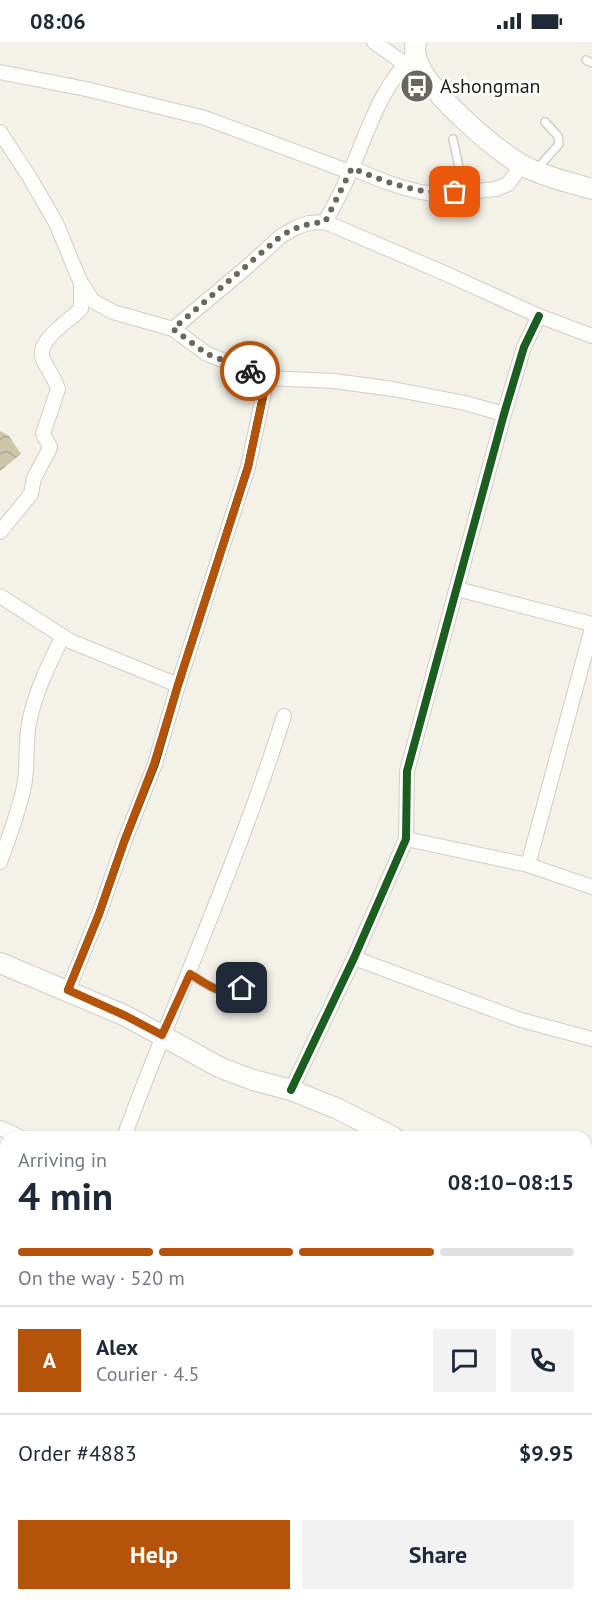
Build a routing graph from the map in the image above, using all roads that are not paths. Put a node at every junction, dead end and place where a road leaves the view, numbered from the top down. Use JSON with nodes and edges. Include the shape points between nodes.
{"nodes":[{"id":1,"x":375,"y":42,"type":"edge"},
{"id":2,"x":412,"y":53,"type":"edge"},
{"id":3,"x":0,"y":72,"type":"edge"},
{"id":4,"x":545,"y":122,"type":"dead end"},
{"id":5,"x":0,"y":132,"type":"edge"},
{"id":6,"x":453,"y":139,"type":"dead end"},
{"id":7,"x":529,"y":168,"type":"junction"},
{"id":8,"x":351,"y":170,"type":"junction"},
{"id":9,"x":592,"y":189,"type":"edge"},
{"id":10,"x":471,"y":191,"type":"junction"},
{"id":11,"x":325,"y":222,"type":"junction"},
{"id":12,"x":80,"y":281,"type":"junction"},
{"id":13,"x":539,"y":316,"type":"junction"},
{"id":14,"x":173,"y":329,"type":"junction"},
{"id":15,"x":592,"y":336,"type":"edge"},
{"id":16,"x":267,"y":378,"type":"junction"},
{"id":17,"x":504,"y":414,"type":"junction"},
{"id":18,"x":0,"y":532,"type":"edge"},
{"id":19,"x":457,"y":589,"type":"junction"},
{"id":20,"x":0,"y":596,"type":"edge"},
{"id":21,"x":592,"y":626,"type":"edge"},
{"id":22,"x":63,"y":636,"type":"junction"},
{"id":23,"x":178,"y":685,"type":"junction"},
{"id":24,"x":284,"y":716,"type":"dead end"},
{"id":25,"x":406,"y":839,"type":"junction"},
{"id":26,"x":0,"y":862,"type":"edge"},
{"id":27,"x":528,"y":865,"type":"junction"},
{"id":28,"x":592,"y":886,"type":"edge"},
{"id":29,"x":354,"y":958,"type":"junction"},
{"id":30,"x":0,"y":963,"type":"edge"},
{"id":31,"x":190,"y":974,"type":"junction"},
{"id":32,"x":242,"y":988,"type":"dead end"},
{"id":33,"x":68,"y":990,"type":"junction"},
{"id":34,"x":162,"y":1035,"type":"junction"},
{"id":35,"x":592,"y":1039,"type":"edge"},
{"id":36,"x":291,"y":1090,"type":"junction"},
{"id":37,"x":126,"y":1131,"type":"edge"},
{"id":38,"x":381,"y":1131,"type":"edge"}],
"edges":[{"from":1,"to":2,"type":"street"},
{"from":2,"to":7,"type":"street","via":[[444,99],[472,126]]},
{"from":2,"to":8,"type":"street","via":[[385,91]]},
{"from":3,"to":8,"type":"street","via":[[205,118]]},
{"from":4,"to":7,"type":"lane","via":[[558,136],[559,144]]},
{"from":5,"to":12,"type":"street","via":[[56,223]]},
{"from":6,"to":10,"type":"lane","via":[[460,172]]},
{"from":7,"to":9,"type":"street"},
{"from":7,"to":10,"type":"street","via":[[504,187]]},
{"from":8,"to":10,"type":"street","via":[[426,193]]},
{"from":8,"to":11,"type":"street"},
{"from":11,"to":13,"type":"street"},
{"from":11,"to":14,"type":"street","via":[[309,223],[281,236]]},
{"from":12,"to":14,"type":"street","via":[[93,301],[113,312]]},
{"from":12,"to":18,"type":"street","via":[[81,309],[52,335],[41,353],[58,389],[43,434],[50,447],[34,478],[31,494]]},
{"from":13,"to":15,"type":"street"},
{"from":13,"to":17,"type":"street","via":[[524,347]]},
{"from":14,"to":16,"type":"street","via":[[207,354]]},
{"from":16,"to":17,"type":"street","via":[[393,389]]},
{"from":16,"to":23,"type":"street","via":[[248,467]]},
{"from":17,"to":19,"type":"street"},
{"from":19,"to":21,"type":"street"},
{"from":19,"to":25,"type":"street","via":[[407,771]]},
{"from":20,"to":22,"type":"street"},
{"from":21,"to":27,"type":"street"},
{"from":22,"to":23,"type":"street"},
{"from":22,"to":26,"type":"street","via":[[34,703],[24,786]]},
{"from":23,"to":33,"type":"street","via":[[154,764]]},
{"from":24,"to":31,"type":"street","via":[[242,842]]},
{"from":25,"to":27,"type":"street"},
{"from":25,"to":29,"type":"street"},
{"from":27,"to":28,"type":"street"},
{"from":29,"to":35,"type":"street","via":[[521,1020]]},
{"from":29,"to":36,"type":"street"},
{"from":30,"to":33,"type":"street"},
{"from":31,"to":32,"type":"lane","via":[[221,991],[237,992]]},
{"from":31,"to":34,"type":"street"},
{"from":33,"to":34,"type":"street"},
{"from":34,"to":36,"type":"street","via":[[221,1068]]},
{"from":34,"to":37,"type":"street"},
{"from":36,"to":38,"type":"street"}]}
